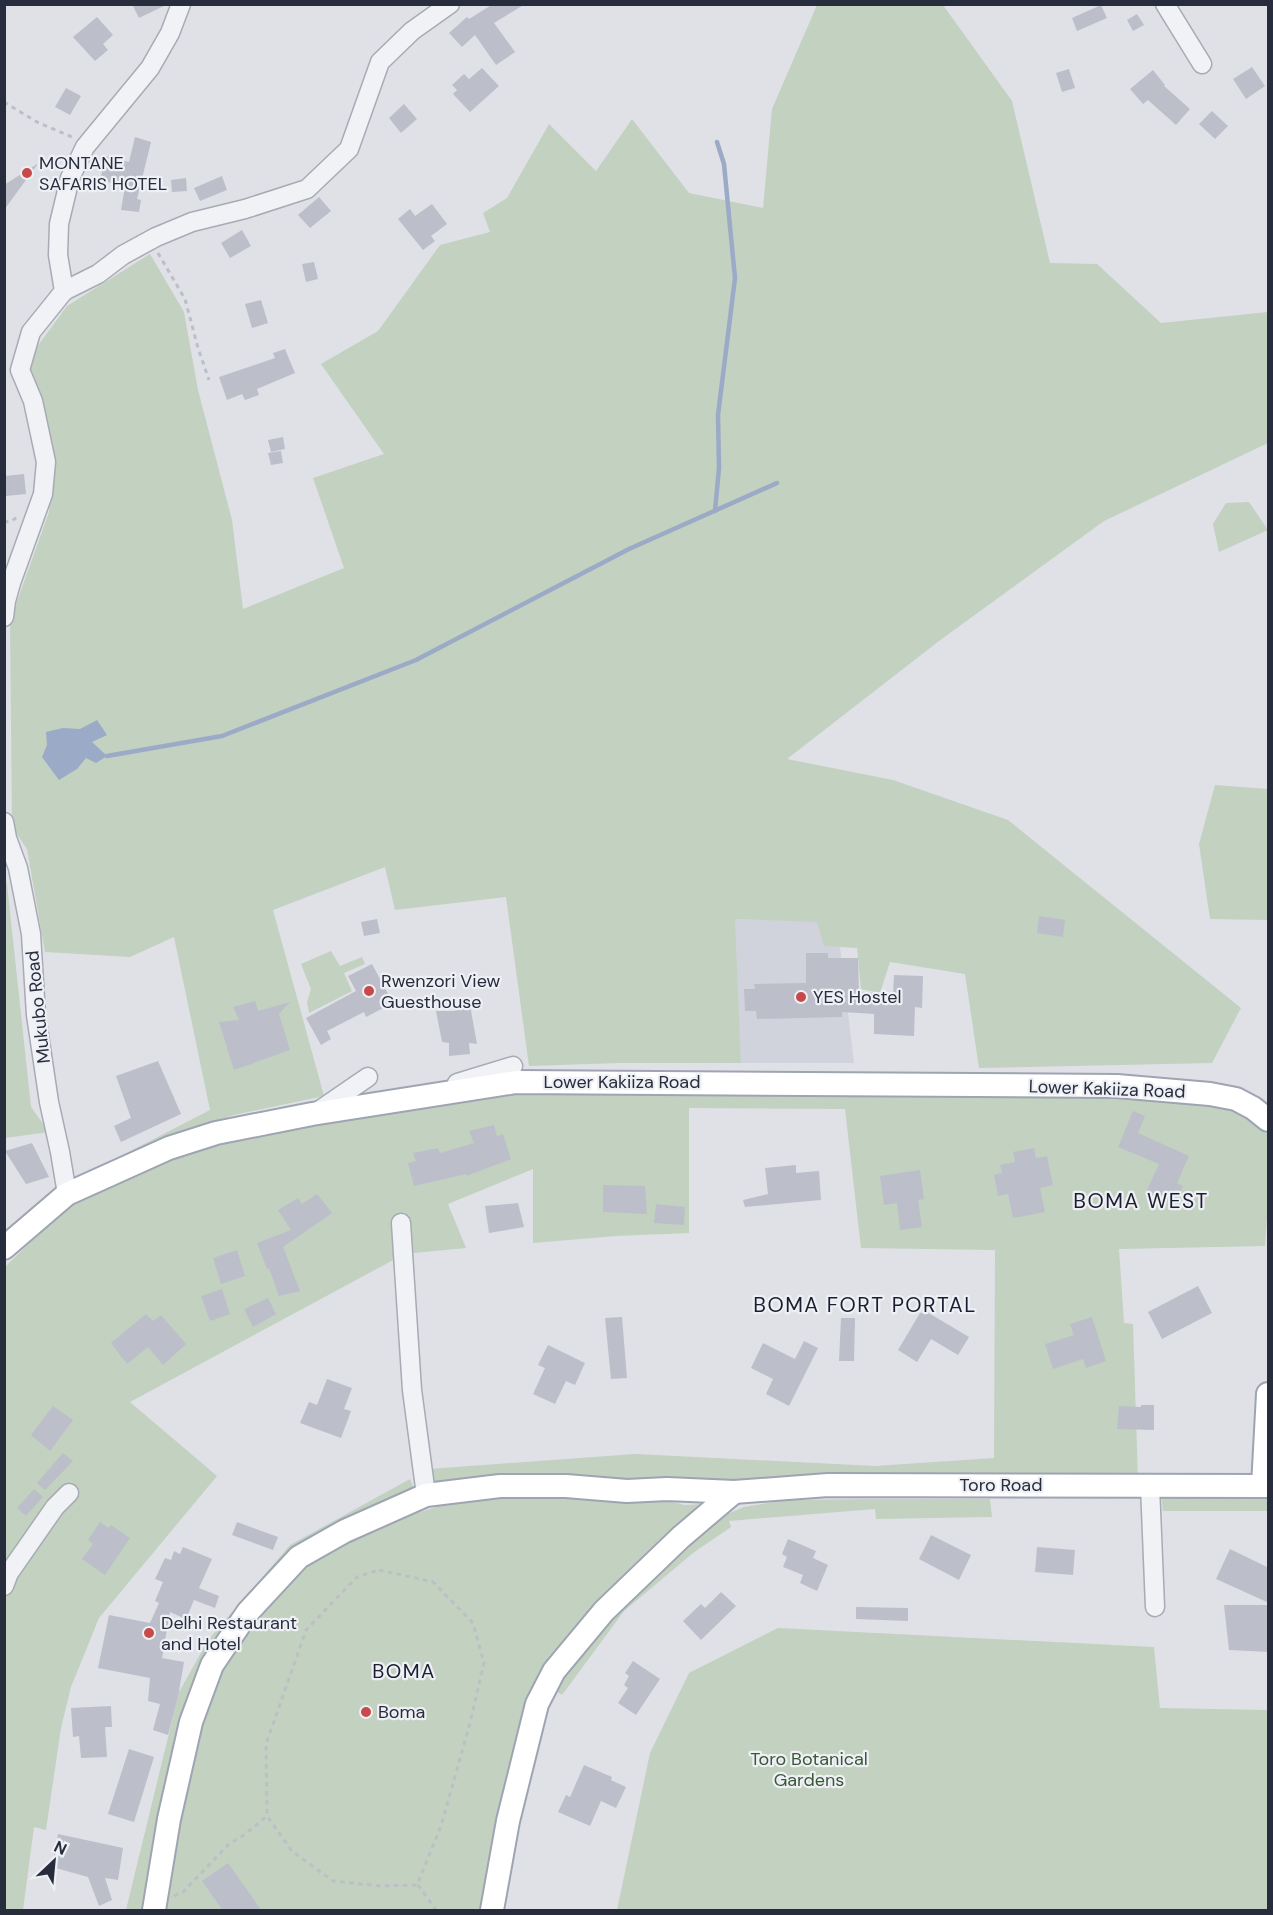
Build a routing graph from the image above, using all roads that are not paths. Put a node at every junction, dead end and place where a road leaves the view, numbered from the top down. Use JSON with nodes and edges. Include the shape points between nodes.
{"nodes":[{"id":1,"x":181,"y":4,"type":"edge"},
{"id":2,"x":450,"y":4,"type":"edge"},
{"id":3,"x":1165,"y":4,"type":"edge"},
{"id":4,"x":1202,"y":64,"type":"dead end"},
{"id":5,"x":64,"y":291,"type":"junction"},
{"id":6,"x":4,"y":617,"type":"edge"},
{"id":7,"x":4,"y":822,"type":"edge"},
{"id":8,"x":513,"y":1066,"type":"dead end"},
{"id":9,"x":368,"y":1077,"type":"dead end"},
{"id":10,"x":427,"y":1095,"type":"junction"},
{"id":11,"x":312,"y":1114,"type":"junction"},
{"id":12,"x":1269,"y":1120,"type":"edge"},
{"id":13,"x":67,"y":1194,"type":"junction"},
{"id":14,"x":401,"y":1223,"type":"dead end"},
{"id":15,"x":4,"y":1248,"type":"edge"},
{"id":16,"x":1269,"y":1394,"type":"edge"},
{"id":17,"x":1150,"y":1486,"type":"junction"},
{"id":18,"x":1266,"y":1486,"type":"edge"},
{"id":19,"x":734,"y":1492,"type":"junction"},
{"id":20,"x":69,"y":1493,"type":"dead end"},
{"id":21,"x":426,"y":1495,"type":"junction"},
{"id":22,"x":4,"y":1586,"type":"edge"},
{"id":23,"x":1155,"y":1607,"type":"dead end"},
{"id":24,"x":154,"y":1909,"type":"edge"},
{"id":25,"x":492,"y":1911,"type":"edge"}],
"edges":[{"from":1,"to":5,"type":"street","via":[[171,33],[150,68],[85,147],[70,178],[58,224]]},
{"from":2,"to":5,"type":"street","via":[[412,31],[380,62],[349,149],[308,189],[192,222],[156,237]]},
{"from":3,"to":4,"type":"street"},
{"from":5,"to":6,"type":"street","via":[[31,332],[20,370],[33,401],[46,462],[43,494]]},
{"from":7,"to":13,"type":"street","name":"Mukubo Road","via":[[31,934],[38,1026]]},
{"from":8,"to":10,"type":"street"},
{"from":9,"to":11,"type":"street"},
{"from":10,"to":11,"type":"main road","name":"Lower Kakiiza Road"},
{"from":10,"to":12,"type":"main road","name":"Lower Kakiiza Road","via":[[516,1082],[1117,1086],[1236,1099]]},
{"from":11,"to":13,"type":"main road","name":"Lower Kakiiza Road","via":[[216,1133],[169,1148]]},
{"from":13,"to":15,"type":"main road","name":"Lower Kakiiza Road"},
{"from":14,"to":21,"type":"street","via":[[412,1390]]},
{"from":16,"to":18,"type":"main road"},
{"from":17,"to":18,"type":"main road","name":"Toro Road"},
{"from":17,"to":19,"type":"main road","name":"Toro Road","via":[[828,1485]]},
{"from":17,"to":23,"type":"street"},
{"from":19,"to":21,"type":"main road","name":"Toro Road","via":[[500,1486]]},
{"from":19,"to":25,"type":"main road","via":[[604,1611],[554,1671],[537,1704],[508,1821]]},
{"from":20,"to":22,"type":"street","via":[[55,1507]]},
{"from":21,"to":24,"type":"main road","name":"Toro Road","via":[[345,1531],[299,1557],[248,1612],[212,1665],[191,1722]]}]}
